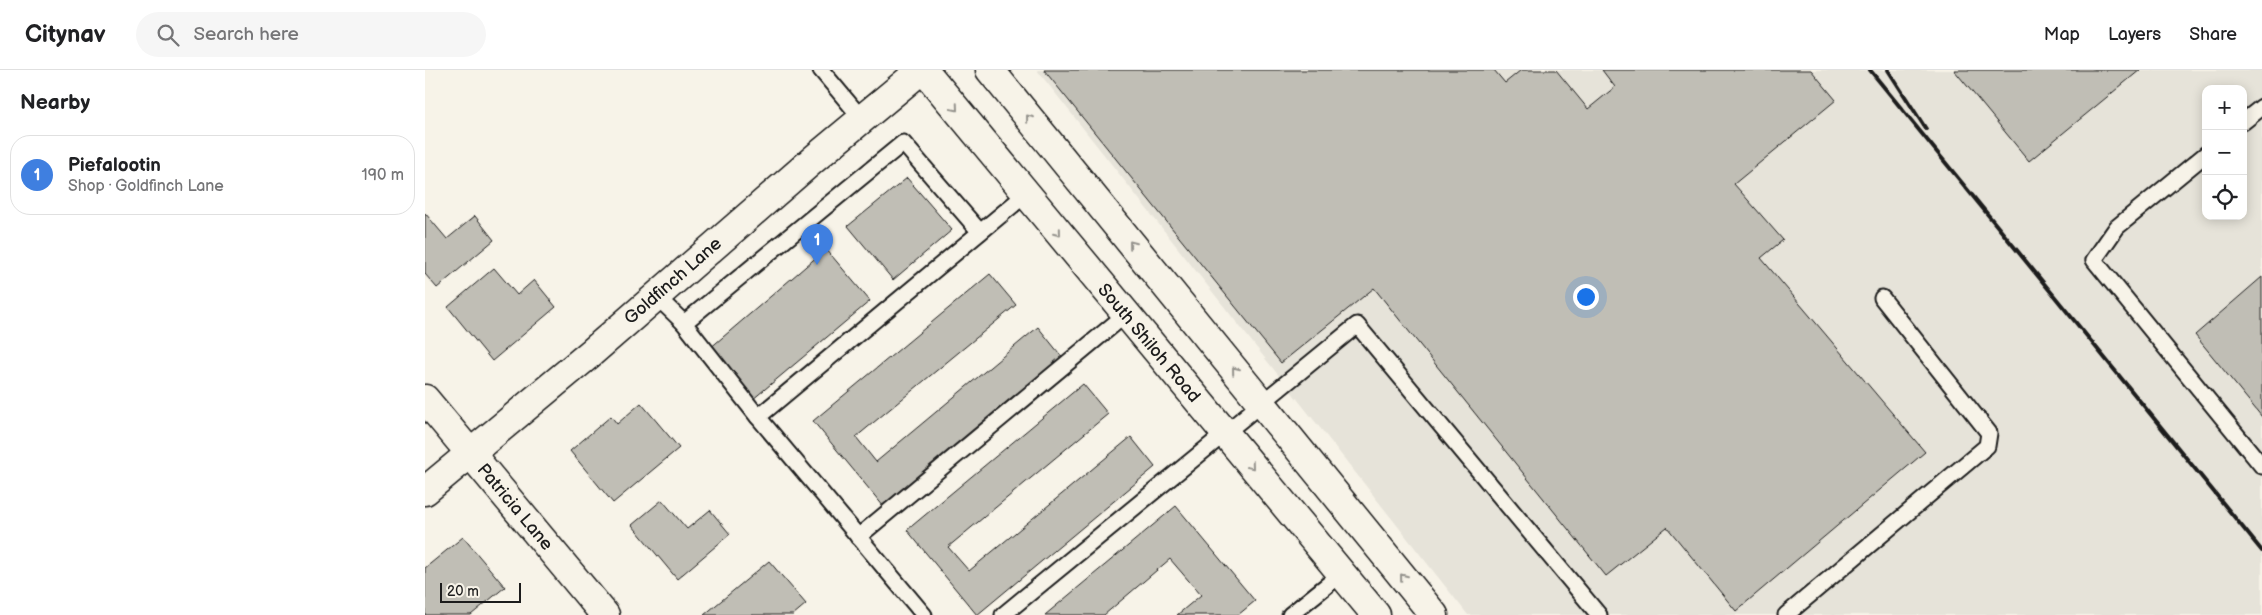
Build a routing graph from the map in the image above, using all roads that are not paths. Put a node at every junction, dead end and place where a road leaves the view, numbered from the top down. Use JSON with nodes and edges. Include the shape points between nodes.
{"nodes":[{"id":1,"x":821,"y":70,"type":"edge"},
{"id":2,"x":922,"y":70,"type":"edge"},
{"id":3,"x":990,"y":70,"type":"edge"},
{"id":4,"x":835,"y":77,"type":"edge"},
{"id":5,"x":2262,"y":107,"type":"edge"},
{"id":6,"x":862,"y":119,"type":"junction"},
{"id":7,"x":2247,"y":119,"type":"edge"},
{"id":8,"x":2202,"y":157,"type":"edge"},
{"id":9,"x":1026,"y":194,"type":"junction"},
{"id":10,"x":980,"y":232,"type":"junction"},
{"id":11,"x":656,"y":296,"type":"junction"},
{"id":12,"x":1882,"y":298,"type":"dead end"},
{"id":13,"x":1125,"y":315,"type":"junction"},
{"id":14,"x":684,"y":323,"type":"junction"},
{"id":15,"x":425,"y":399,"type":"edge"},
{"id":16,"x":1262,"y":403,"type":"junction"},
{"id":17,"x":758,"y":417,"type":"junction"},
{"id":18,"x":1225,"y":434,"type":"junction"},
{"id":19,"x":469,"y":453,"type":"junction"},
{"id":20,"x":2262,"y":466,"type":"edge"},
{"id":21,"x":425,"y":491,"type":"edge"},
{"id":22,"x":858,"y":537,"type":"junction"},
{"id":23,"x":1341,"y":574,"type":"junction"},
{"id":24,"x":605,"y":615,"type":"edge"},
{"id":25,"x":923,"y":615,"type":"edge"},
{"id":26,"x":1003,"y":615,"type":"edge"},
{"id":27,"x":1290,"y":615,"type":"edge"},
{"id":28,"x":1375,"y":615,"type":"edge"},
{"id":29,"x":1434,"y":615,"type":"edge"},
{"id":30,"x":1599,"y":615,"type":"edge"},
{"id":31,"x":1786,"y":615,"type":"edge"}],
"edges":[{"from":1,"to":4,"type":"lane"},
{"from":2,"to":6,"type":"main road","name":"Goldfinch Lane"},
{"from":2,"to":9,"type":"main road","name":"South Shiloh Road","one_way":true},
{"from":16,"to":3,"type":"main road","one_way":true},
{"from":4,"to":6,"type":"lane"},
{"from":5,"to":7,"type":"lane"},
{"from":6,"to":11,"type":"main road","name":"Goldfinch Lane"},
{"from":8,"to":20,"type":"lane","via":[[2117,227],[2094,260]]},
{"from":9,"to":10,"type":"lane"},
{"from":9,"to":13,"type":"main road","name":"South Shiloh Road","one_way":true},
{"from":10,"to":14,"type":"lane","via":[[903,142]]},
{"from":10,"to":17,"type":"lane"},
{"from":11,"to":14,"type":"lane"},
{"from":11,"to":19,"type":"main road","name":"Goldfinch Lane"},
{"from":12,"to":31,"type":"lane","via":[[1989,433],[1987,446]]},
{"from":13,"to":18,"type":"main road","name":"South Shiloh Road"},
{"from":13,"to":22,"type":"lane"},
{"from":14,"to":17,"type":"lane"},
{"from":15,"to":19,"type":"main road","name":"Patricia Lane"},
{"from":16,"to":18,"type":"lane"},
{"from":29,"to":16,"type":"main road","one_way":true},
{"from":16,"to":30,"type":"lane","via":[[1357,325]]},
{"from":17,"to":22,"type":"lane"},
{"from":18,"to":23,"type":"main road","name":"South Shiloh Road","one_way":true},
{"from":18,"to":26,"type":"lane"},
{"from":19,"to":21,"type":"main road","name":"Goldfinch Lane"},
{"from":19,"to":24,"type":"main road","name":"Patricia Lane"},
{"from":22,"to":25,"type":"lane"},
{"from":23,"to":27,"type":"lane"},
{"from":23,"to":28,"type":"main road","name":"South Shiloh Road"}]}
